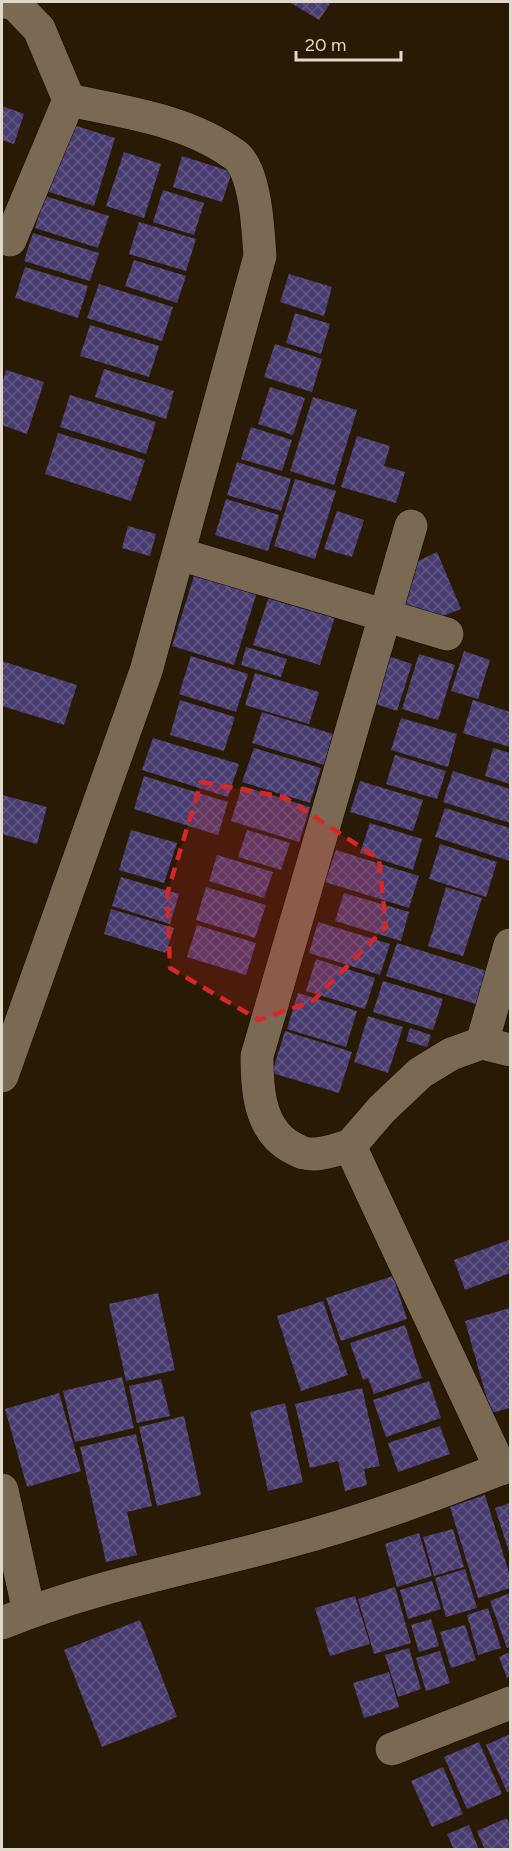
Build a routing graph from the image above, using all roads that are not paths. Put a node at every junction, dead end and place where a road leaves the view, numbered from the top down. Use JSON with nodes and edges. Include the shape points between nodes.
{"nodes":[{"id":1,"x":2,"y":2,"type":"edge"},
{"id":2,"x":69,"y":100,"type":"junction"},
{"id":3,"x":10,"y":240,"type":"dead end"},
{"id":4,"x":411,"y":526,"type":"dead end"},
{"id":5,"x":178,"y":554,"type":"junction"},
{"id":6,"x":384,"y":615,"type":"junction"},
{"id":7,"x":447,"y":634,"type":"dead end"},
{"id":8,"x":510,"y":945,"type":"edge"},
{"id":9,"x":496,"y":1046,"type":"edge"},
{"id":10,"x":2,"y":1076,"type":"edge"},
{"id":11,"x":350,"y":1146,"type":"junction"},
{"id":12,"x":506,"y":1467,"type":"edge"},
{"id":13,"x":2,"y":1490,"type":"edge"},
{"id":14,"x":15,"y":1618,"type":"edge"},
{"id":15,"x":510,"y":1703,"type":"edge"},
{"id":16,"x":392,"y":1749,"type":"dead end"}],
"edges":[{"from":1,"to":2,"type":"street","via":[[14,3],[39,29]]},
{"from":2,"to":3,"type":"street"},
{"from":2,"to":5,"type":"street","via":[[195,132],[237,156],[249,177],[260,256]]},
{"from":4,"to":6,"type":"street"},
{"from":5,"to":6,"type":"street"},
{"from":5,"to":10,"type":"street","via":[[146,671]]},
{"from":6,"to":7,"type":"street"},
{"from":6,"to":11,"type":"street","via":[[257,1056],[257,1088],[266,1119],[282,1142],[304,1153],[317,1154]]},
{"from":8,"to":9,"type":"street"},
{"from":9,"to":11,"type":"street","via":[[451,1054],[420,1073]]},
{"from":11,"to":12,"type":"street"},
{"from":12,"to":14,"type":"street","via":[[366,1519],[286,1543],[139,1578]]},
{"from":13,"to":14,"type":"street"},
{"from":15,"to":16,"type":"street"}]}
